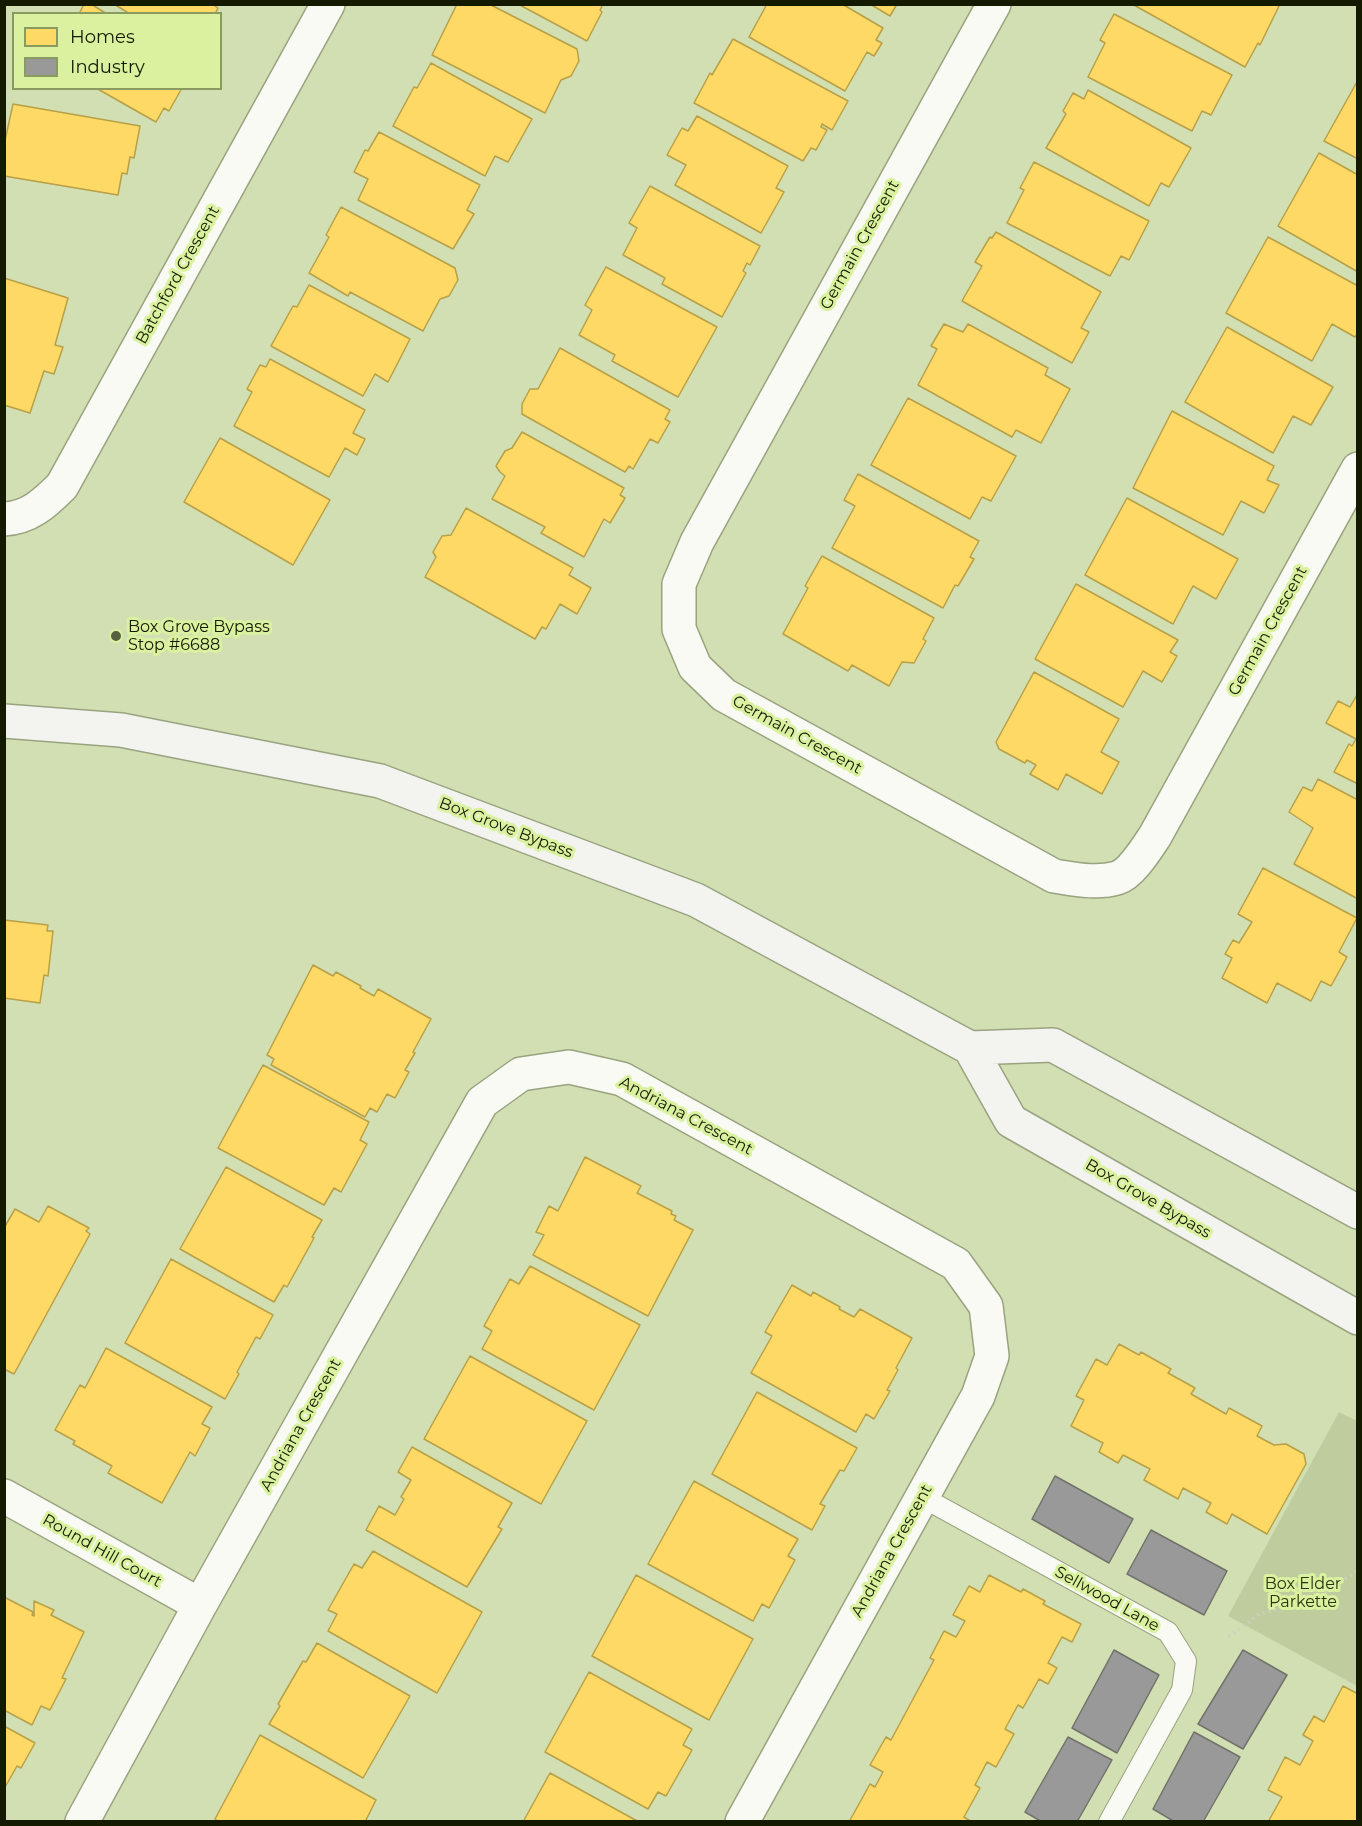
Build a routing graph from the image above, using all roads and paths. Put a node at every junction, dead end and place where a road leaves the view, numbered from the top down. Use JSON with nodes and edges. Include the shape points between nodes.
{"nodes":[{"id":1,"x":328,"y":4,"type":"edge"},
{"id":2,"x":994,"y":4,"type":"edge"},
{"id":3,"x":1358,"y":469,"type":"edge"},
{"id":4,"x":4,"y":519,"type":"edge"},
{"id":5,"x":4,"y":721,"type":"edge"},
{"id":6,"x":970,"y":1048,"type":"junction"},
{"id":7,"x":1358,"y":1212,"type":"edge"},
{"id":8,"x":1358,"y":1318,"type":"edge"},
{"id":9,"x":4,"y":1496,"type":"edge"},
{"id":10,"x":922,"y":1497,"type":"junction"},
{"id":11,"x":1358,"y":1571,"type":"edge"},
{"id":12,"x":200,"y":1605,"type":"junction"},
{"id":13,"x":1229,"y":1637,"type":"dead end"},
{"id":14,"x":82,"y":1821,"type":"edge"},
{"id":15,"x":742,"y":1821,"type":"edge"},
{"id":16,"x":1109,"y":1821,"type":"edge"}],
"edges":[{"from":1,"to":4,"type":"street","name":"Batchford Crescent","via":[[62,486],[43,506],[17,519]]},
{"from":2,"to":3,"type":"street","name":"Germain Crescent","via":[[697,542],[679,584],[679,629],[695,667],[724,695],[1054,876],[1081,880],[1119,878],[1140,859],[1155,836]]},
{"from":5,"to":6,"type":"main road","name":"Box Grove Bypass","via":[[121,730],[380,782],[696,900]]},
{"from":6,"to":7,"type":"main road","name":"Box Grove Bypass","via":[[1053,1046]]},
{"from":6,"to":8,"type":"main road","name":"Box Grove Bypass","via":[[1011,1120]]},
{"from":9,"to":12,"type":"street","name":"Round Hill Court"},
{"from":10,"to":12,"type":"street","name":"Andriana Crescent","via":[[978,1396],[992,1356],[986,1306],[956,1264],[622,1079],[569,1067],[521,1074],[482,1102]]},
{"from":10,"to":15,"type":"street","name":"Andriana Crescent"},
{"from":10,"to":16,"type":"lane","name":"Sellwood Lane","via":[[1168,1632],[1186,1661],[1182,1690]]},
{"from":11,"to":13,"type":"path","via":[[1310,1601],[1259,1614]]},
{"from":12,"to":14,"type":"street","name":"Andriana Crescent"}]}
